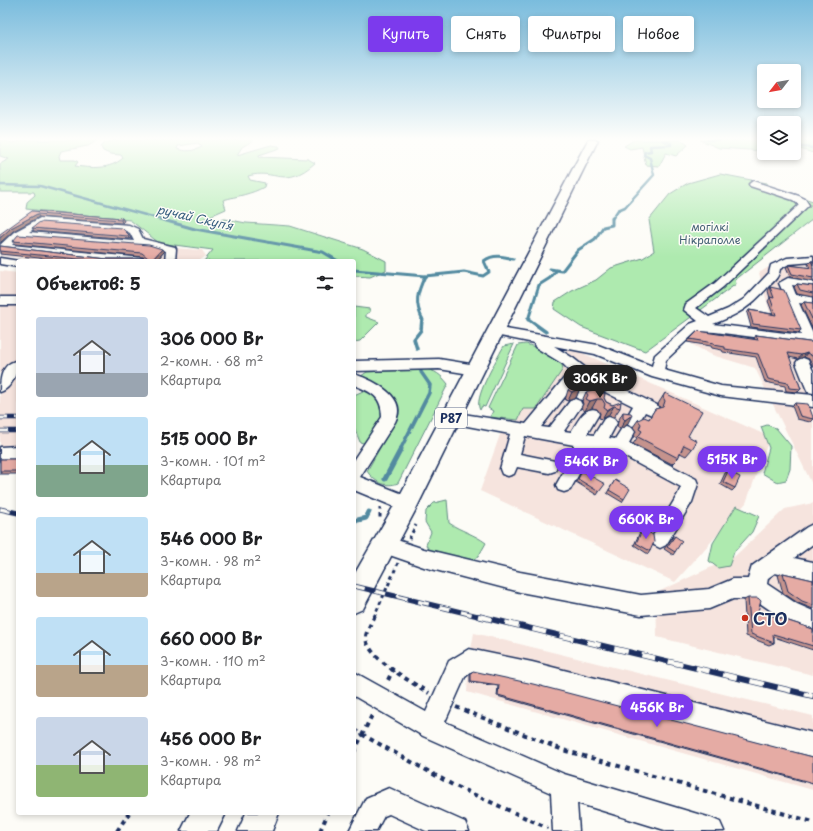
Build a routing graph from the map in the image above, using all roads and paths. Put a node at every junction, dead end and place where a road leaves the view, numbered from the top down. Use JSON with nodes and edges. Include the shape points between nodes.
{"nodes":[{"id":1,"x":573,"y":179,"type":"edge"},
{"id":2,"x":753,"y":184,"type":"dead end"},
{"id":3,"x":18,"y":234,"type":"junction"},
{"id":4,"x":154,"y":246,"type":"junction"},
{"id":5,"x":120,"y":259,"type":"edge"},
{"id":6,"x":170,"y":259,"type":"edge"},
{"id":7,"x":813,"y":259,"type":"edge"},
{"id":8,"x":0,"y":261,"type":"edge"},
{"id":9,"x":16,"y":264,"type":"edge"},
{"id":10,"x":813,"y":269,"type":"edge"},
{"id":11,"x":774,"y":270,"type":"junction"},
{"id":12,"x":788,"y":281,"type":"junction"},
{"id":13,"x":813,"y":284,"type":"edge"},
{"id":14,"x":792,"y":298,"type":"junction"},
{"id":15,"x":16,"y":300,"type":"edge"},
{"id":16,"x":0,"y":301,"type":"edge"},
{"id":17,"x":813,"y":301,"type":"edge"},
{"id":18,"x":800,"y":318,"type":"junction"},
{"id":19,"x":813,"y":320,"type":"edge"},
{"id":20,"x":707,"y":321,"type":"junction"},
{"id":21,"x":694,"y":327,"type":"junction"},
{"id":22,"x":494,"y":331,"type":"junction"},
{"id":23,"x":528,"y":338,"type":"junction"},
{"id":24,"x":809,"y":341,"type":"edge"},
{"id":25,"x":813,"y":365,"type":"edge"},
{"id":26,"x":0,"y":366,"type":"edge"},
{"id":27,"x":16,"y":366,"type":"edge"},
{"id":28,"x":356,"y":366,"type":"edge"},
{"id":29,"x":356,"y":368,"type":"edge"},
{"id":30,"x":476,"y":370,"type":"junction"},
{"id":31,"x":657,"y":373,"type":"junction"},
{"id":32,"x":0,"y":387,"type":"edge"},
{"id":33,"x":813,"y":388,"type":"edge"},
{"id":34,"x":813,"y":401,"type":"edge"},
{"id":35,"x":595,"y":413,"type":"junction"},
{"id":36,"x":451,"y":418,"type":"junction"},
{"id":37,"x":16,"y":453,"type":"edge"},
{"id":38,"x":0,"y":454,"type":"edge"},
{"id":39,"x":549,"y":466,"type":"dead end"},
{"id":40,"x":356,"y":470,"type":"edge"},
{"id":41,"x":356,"y":483,"type":"edge"},
{"id":42,"x":564,"y":485,"type":"dead end"},
{"id":43,"x":407,"y":504,"type":"junction"},
{"id":44,"x":813,"y":533,"type":"edge"},
{"id":45,"x":660,"y":539,"type":"dead end"},
{"id":46,"x":385,"y":545,"type":"junction"},
{"id":47,"x":773,"y":563,"type":"junction"},
{"id":48,"x":813,"y":572,"type":"edge"},
{"id":49,"x":757,"y":589,"type":"junction"},
{"id":50,"x":356,"y":596,"type":"edge"},
{"id":51,"x":813,"y":621,"type":"edge"},
{"id":52,"x":388,"y":680,"type":"dead end"},
{"id":53,"x":356,"y":684,"type":"edge"},
{"id":54,"x":442,"y":701,"type":"junction"},
{"id":55,"x":374,"y":710,"type":"dead end"},
{"id":56,"x":431,"y":728,"type":"junction"},
{"id":57,"x":356,"y":732,"type":"edge"},
{"id":58,"x":361,"y":736,"type":"junction"},
{"id":59,"x":813,"y":745,"type":"edge"},
{"id":60,"x":356,"y":747,"type":"edge"},
{"id":61,"x":563,"y":786,"type":"junction"},
{"id":62,"x":128,"y":815,"type":"edge"},
{"id":63,"x":209,"y":815,"type":"edge"},
{"id":64,"x":263,"y":815,"type":"edge"},
{"id":65,"x":327,"y":815,"type":"edge"},
{"id":66,"x":813,"y":822,"type":"edge"},
{"id":67,"x":118,"y":831,"type":"edge"},
{"id":68,"x":198,"y":831,"type":"edge"},
{"id":69,"x":255,"y":831,"type":"edge"},
{"id":70,"x":320,"y":831,"type":"edge"},
{"id":71,"x":362,"y":831,"type":"edge"},
{"id":72,"x":456,"y":831,"type":"edge"},
{"id":73,"x":555,"y":831,"type":"edge"},
{"id":74,"x":566,"y":831,"type":"edge"},
{"id":75,"x":711,"y":831,"type":"edge"}],
"edges":[{"from":1,"to":22,"type":"main road","number":"Р87"},
{"from":2,"to":20,"type":"lane","via":[[796,198],[804,205],[719,285],[690,307],[690,310]]},
{"from":3,"to":4,"type":"lane"},
{"from":3,"to":4,"type":"lane","via":[[40,221],[126,227],[134,231],[139,241]]},
{"from":3,"to":5,"type":"lane","via":[[4,247]]},
{"from":4,"to":6,"type":"lane","via":[[171,249]]},
{"from":7,"to":11,"type":"lane","via":[[787,261]]},
{"from":8,"to":9,"type":"lane"},
{"from":10,"to":11,"type":"lane"},
{"from":11,"to":12,"type":"lane"},
{"from":11,"to":20,"type":"lane","via":[[748,302],[732,312]]},
{"from":12,"to":13,"type":"lane"},
{"from":12,"to":14,"type":"lane","via":[[785,283]]},
{"from":14,"to":17,"type":"lane"},
{"from":14,"to":18,"type":"lane"},
{"from":15,"to":16,"type":"lane"},
{"from":18,"to":19,"type":"lane"},
{"from":18,"to":24,"type":"lane"},
{"from":20,"to":21,"type":"lane"},
{"from":21,"to":24,"type":"lane"},
{"from":21,"to":31,"type":"lane","via":[[660,358]]},
{"from":22,"to":23,"type":"lane"},
{"from":22,"to":30,"type":"main road","number":"Р87"},
{"from":23,"to":31,"type":"lane","via":[[598,350]]},
{"from":23,"to":35,"type":"lane","via":[[568,361]]},
{"from":25,"to":33,"type":"lane","via":[[803,363]]},
{"from":26,"to":27,"type":"lane"},
{"from":27,"to":32,"type":"lane"},
{"from":28,"to":30,"type":"lane","via":[[439,364]]},
{"from":29,"to":40,"type":"lane","via":[[391,407],[390,418]]},
{"from":30,"to":36,"type":"main road","number":"Р87"},
{"from":31,"to":34,"type":"lane","via":[[721,391]]},
{"from":35,"to":36,"type":"lane"},
{"from":35,"to":39,"type":"lane","via":[[509,464]]},
{"from":35,"to":42,"type":"lane","via":[[581,456]]},
{"from":35,"to":45,"type":"lane","via":[[690,484],[686,497]]},
{"from":36,"to":43,"type":"main road","number":"Р87"},
{"from":37,"to":38,"type":"lane"},
{"from":41,"to":43,"type":"lane"},
{"from":43,"to":46,"type":"main road","number":"Р87"},
{"from":44,"to":47,"type":"lane"},
{"from":46,"to":49,"type":"lane","via":[[424,558],[520,582],[641,605],[708,599],[733,589]]},
{"from":46,"to":50,"type":"main road","number":"Р87"},
{"from":47,"to":48,"type":"lane"},
{"from":47,"to":49,"type":"lane","via":[[759,573]]},
{"from":49,"to":51,"type":"lane","via":[[790,612]]},
{"from":52,"to":54,"type":"path","via":[[393,670]]},
{"from":53,"to":56,"type":"lane"},
{"from":54,"to":56,"type":"lane"},
{"from":54,"to":59,"type":"lane","via":[[457,669],[469,660],[532,673]]},
{"from":54,"to":66,"type":"path","via":[[563,750]]},
{"from":55,"to":58,"type":"path"},
{"from":56,"to":61,"type":"lane"},
{"from":57,"to":58,"type":"path"},
{"from":58,"to":60,"type":"path"},
{"from":58,"to":73,"type":"path","via":[[453,786]]},
{"from":61,"to":74,"type":"lane"},
{"from":61,"to":75,"type":"lane"},
{"from":62,"to":67,"type":"path"},
{"from":63,"to":68,"type":"main road"},
{"from":64,"to":69,"type":"main road"},
{"from":65,"to":70,"type":"path"},
{"from":71,"to":72,"type":"lane","via":[[375,807],[390,801]]}]}
